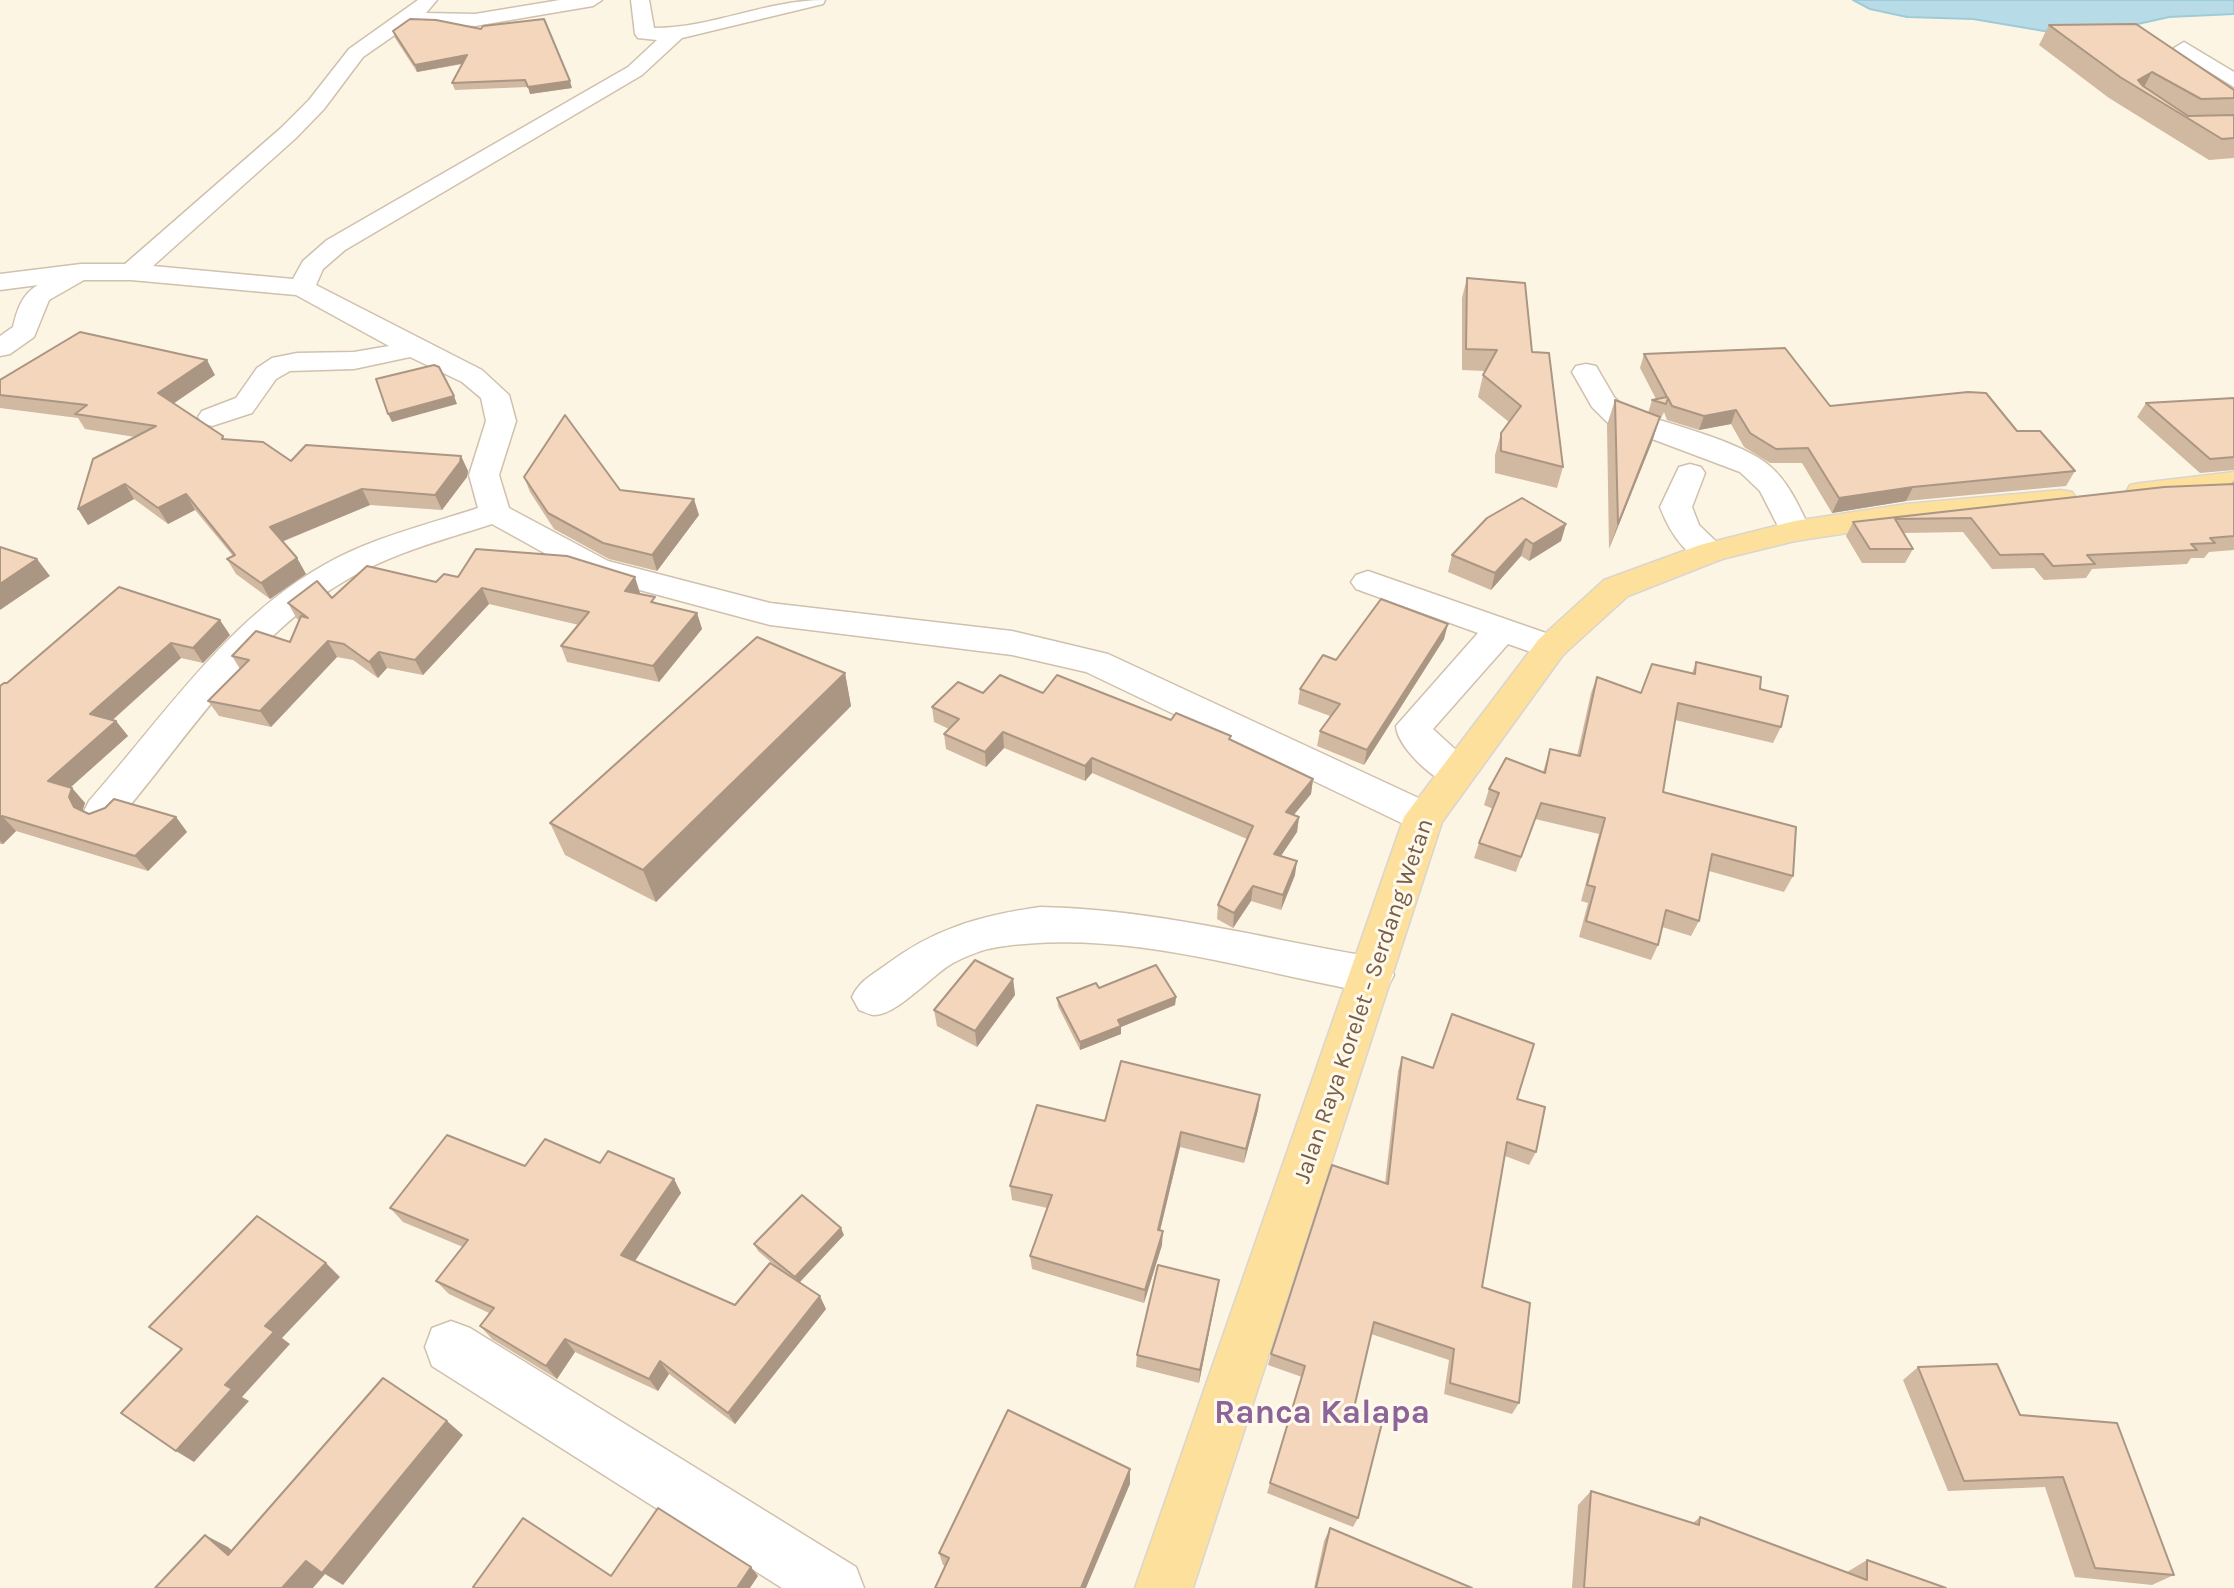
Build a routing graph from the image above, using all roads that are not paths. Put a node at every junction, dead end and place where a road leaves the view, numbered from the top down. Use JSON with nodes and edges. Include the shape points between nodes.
{"nodes":[{"id":1,"x":593,"y":0,"type":"edge"},
{"id":2,"x":640,"y":0,"type":"edge"},
{"id":3,"x":816,"y":0,"type":"edge"},
{"id":4,"x":421,"y":9,"type":"edge"},
{"id":5,"x":675,"y":34,"type":"junction"},
{"id":6,"x":2184,"y":48,"type":"dead end"},
{"id":7,"x":2234,"y":81,"type":"edge"},
{"id":8,"x":81,"y":272,"type":"junction"},
{"id":9,"x":131,"y":272,"type":"junction"},
{"id":10,"x":0,"y":282,"type":"edge"},
{"id":11,"x":302,"y":288,"type":"junction"},
{"id":12,"x":0,"y":348,"type":"edge"},
{"id":13,"x":413,"y":348,"type":"junction"},
{"id":14,"x":1586,"y":372,"type":"dead end"},
{"id":15,"x":212,"y":417,"type":"dead end"},
{"id":16,"x":1690,"y":473,"type":"dead end"},
{"id":17,"x":2234,"y":481,"type":"edge"},
{"id":18,"x":495,"y":513,"type":"junction"},
{"id":19,"x":1795,"y":531,"type":"junction"},
{"id":20,"x":1711,"y":552,"type":"junction"},
{"id":21,"x":1368,"y":582,"type":"dead end"},
{"id":22,"x":1500,"y":631,"type":"junction"},
{"id":23,"x":1552,"y":646,"type":"junction"},
{"id":24,"x":1456,"y":772,"type":"junction"},
{"id":25,"x":103,"y":811,"type":"edge"},
{"id":26,"x":1424,"y":817,"type":"junction"},
{"id":27,"x":1372,"y":975,"type":"junction"},
{"id":28,"x":874,"y":997,"type":"dead end"},
{"id":29,"x":451,"y":1347,"type":"dead end"},
{"id":30,"x":835,"y":1588,"type":"edge"},
{"id":31,"x":1164,"y":1588,"type":"edge"}],
"edges":[{"from":1,"to":4,"type":"street","via":[[475,20]]},
{"from":2,"to":5,"type":"street","via":[[645,34]]},
{"from":3,"to":5,"type":"street"},
{"from":4,"to":9,"type":"street","via":[[354,54],[313,109],[250,171]]},
{"from":5,"to":11,"type":"street","via":[[635,71],[336,244],[312,266]]},
{"from":6,"to":7,"type":"street"},
{"from":8,"to":9,"type":"street"},
{"from":8,"to":10,"type":"street"},
{"from":8,"to":12,"type":"street","via":[[39,295],[24,331]]},
{"from":9,"to":11,"type":"street"},
{"from":11,"to":13,"type":"street"},
{"from":13,"to":15,"type":"street","via":[[378,357],[277,366],[266,373],[249,402],[236,412]]},
{"from":13,"to":18,"type":"street","via":[[472,376],[495,395],[501,421],[484,475]]},
{"from":14,"to":19,"type":"street","via":[[1602,401],[1617,416],[1757,468],[1770,480]]},
{"from":16,"to":20,"type":"street","via":[[1676,507],[1685,530]]},
{"from":17,"to":19,"type":"main road","name":"Jalan Raya Korelet - Serdang Wetan","via":[[1906,514]]},
{"from":18,"to":25,"type":"street","via":[[365,557],[317,584],[212,678],[152,757]]},
{"from":18,"to":26,"type":"street","via":[[596,568],[770,614],[1012,643],[1096,662]]},
{"from":19,"to":20,"type":"main road","name":"Jalan Raya Korelet - Serdang Wetan"},
{"from":20,"to":23,"type":"main road","name":"Jalan Raya Korelet - Serdang Wetan","via":[[1616,587]]},
{"from":21,"to":22,"type":"street"},
{"from":22,"to":23,"type":"street"},
{"from":22,"to":24,"type":"street","via":[[1415,726],[1415,737]]},
{"from":23,"to":24,"type":"main road","name":"Jalan Raya Korelet - Serdang Wetan"},
{"from":24,"to":26,"type":"main road","name":"Jalan Raya Korelet - Serdang Wetan"},
{"from":26,"to":27,"type":"main road","name":"Jalan Raya Korelet - Serdang Wetan"},
{"from":27,"to":28,"type":"street","via":[[1134,929],[1067,922],[986,932],[940,950]]},
{"from":27,"to":31,"type":"main road","name":"Jalan Raya Korelet - Serdang Wetan"},
{"from":29,"to":30,"type":"street"}]}
